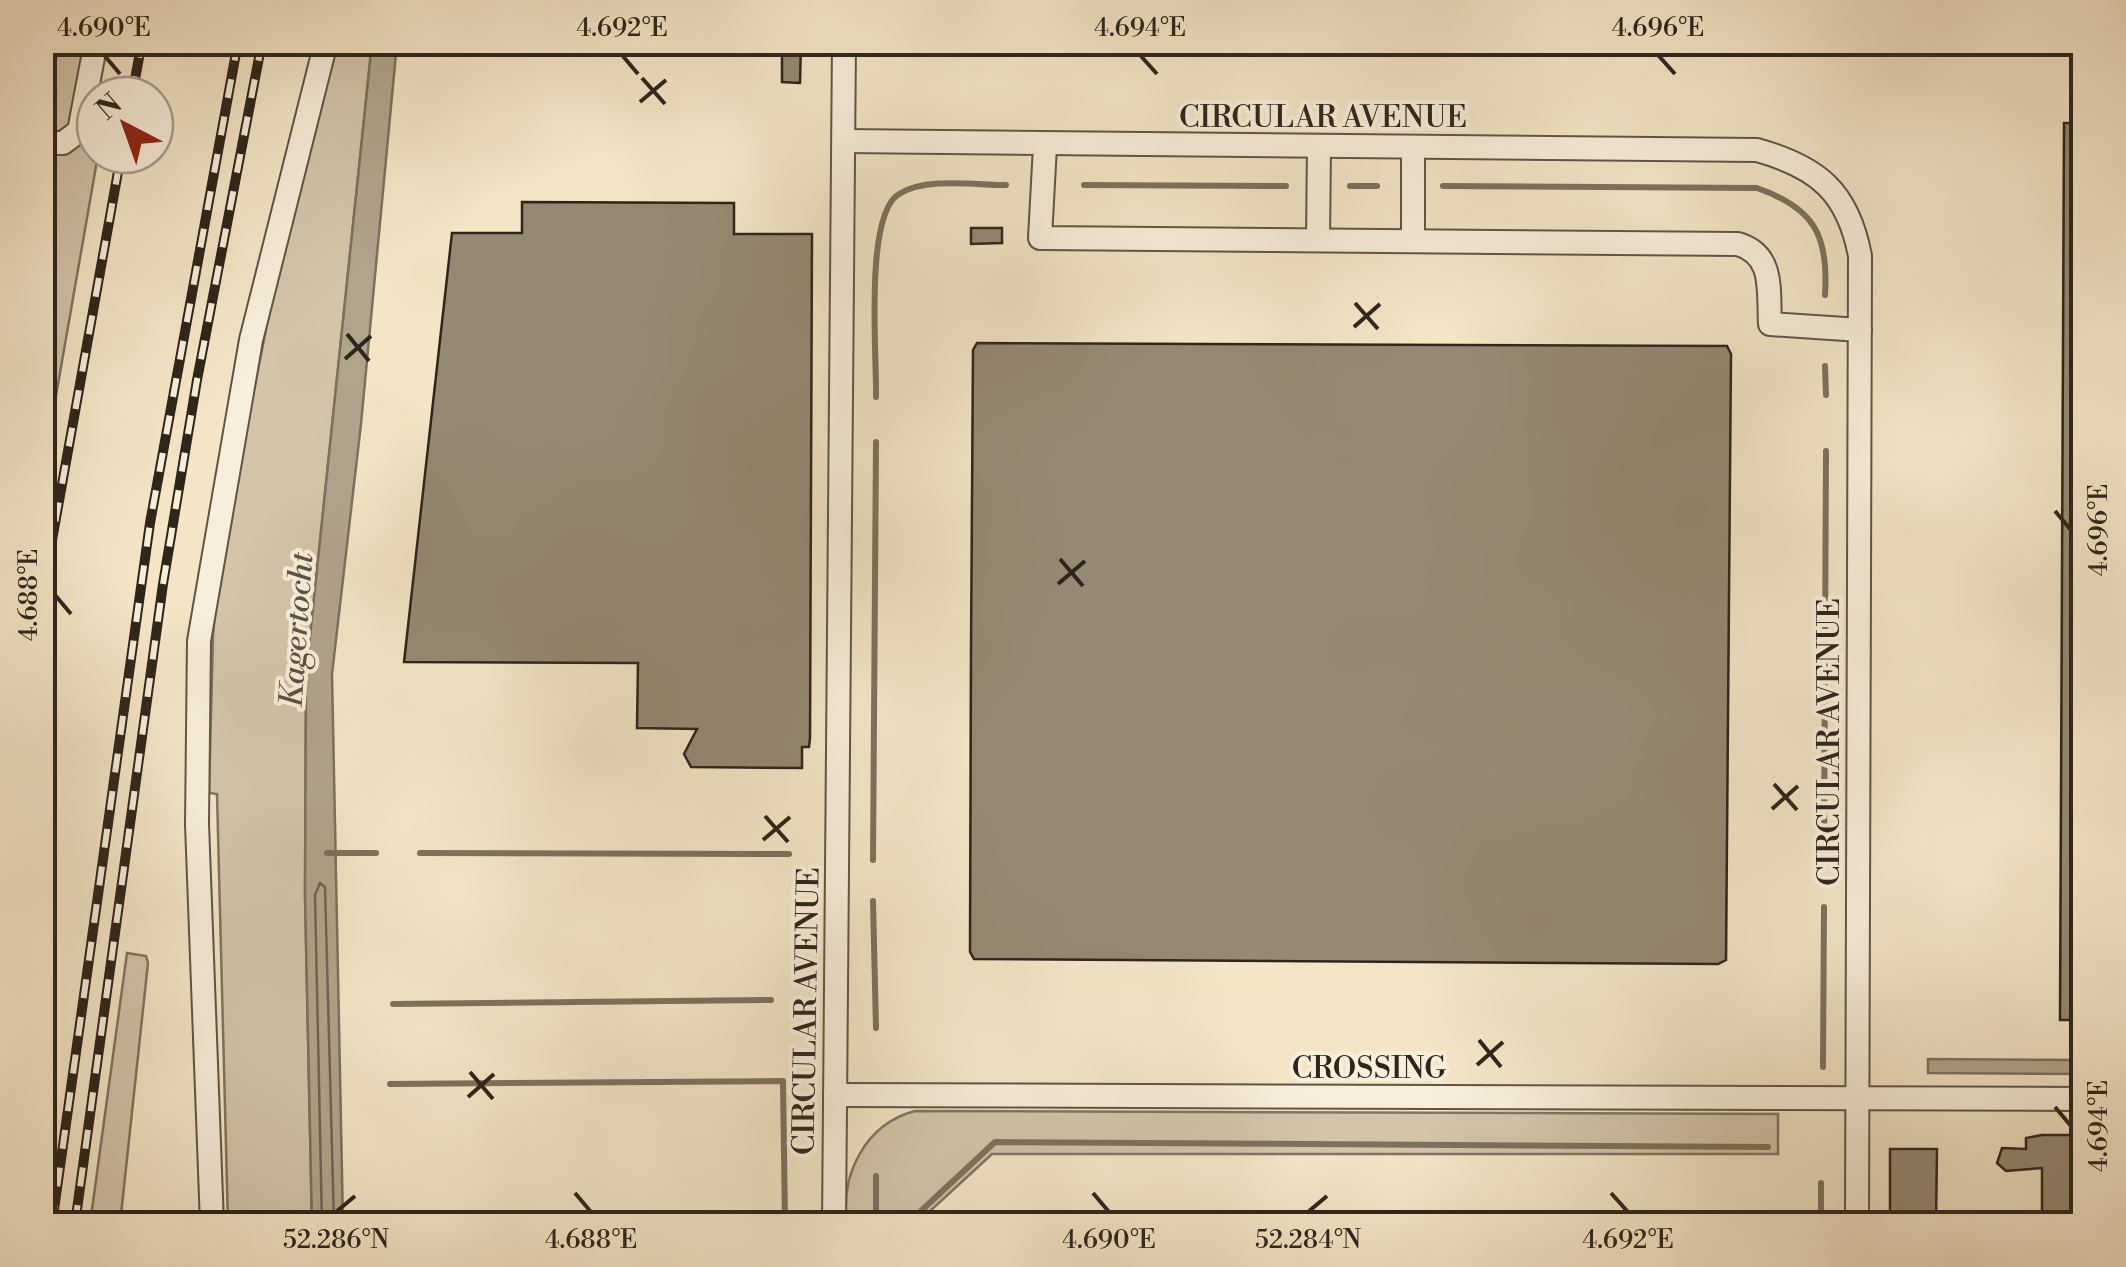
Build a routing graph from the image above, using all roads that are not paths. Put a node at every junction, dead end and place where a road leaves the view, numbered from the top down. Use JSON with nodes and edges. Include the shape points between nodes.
{"nodes":[{"id":1,"x":43,"y":42,"type":"edge"},
{"id":2,"x":96,"y":42,"type":"edge"},
{"id":3,"x":326,"y":42,"type":"edge"},
{"id":4,"x":844,"y":42,"type":"edge"},
{"id":5,"x":42,"y":52,"type":"edge"},
{"id":6,"x":844,"y":140,"type":"junction"},
{"id":7,"x":42,"y":143,"type":"edge"},
{"id":8,"x":1045,"y":146,"type":"junction"},
{"id":9,"x":1318,"y":147,"type":"junction"},
{"id":10,"x":1413,"y":148,"type":"junction"},
{"id":11,"x":1318,"y":240,"type":"junction"},
{"id":12,"x":1413,"y":241,"type":"junction"},
{"id":13,"x":1860,"y":330,"type":"junction"},
{"id":14,"x":835,"y":1095,"type":"junction"},
{"id":15,"x":1858,"y":1098,"type":"junction"},
{"id":16,"x":2084,"y":1099,"type":"edge"},
{"id":17,"x":212,"y":1224,"type":"edge"},
{"id":18,"x":834,"y":1224,"type":"edge"},
{"id":19,"x":1858,"y":1224,"type":"edge"}],
"edges":[{"from":1,"to":5,"type":"main road"},
{"from":2,"to":7,"type":"street","via":[[79,131],[64,143]]},
{"from":3,"to":17,"type":"street","via":[[250,340],[199,640],[197,824]]},
{"from":4,"to":6,"type":"street"},
{"from":6,"to":8,"type":"street","name":"CIRCULAR AVENUE"},
{"from":6,"to":14,"type":"street","name":"CIRCULAR AVENUE"},
{"from":8,"to":9,"type":"street","name":"CIRCULAR AVENUE"},
{"from":8,"to":11,"type":"street","via":[[1040,238]]},
{"from":9,"to":10,"type":"street","name":"CIRCULAR AVENUE"},
{"from":9,"to":11,"type":"street"},
{"from":10,"to":12,"type":"street"},
{"from":10,"to":13,"type":"street","name":"CIRCULAR AVENUE","via":[[1757,150],[1791,160],[1815,172],[1854,225]]},
{"from":11,"to":12,"type":"street"},
{"from":12,"to":13,"type":"street","via":[[1738,244],[1756,249],[1766,264],[1770,324]]},
{"from":13,"to":15,"type":"street","name":"CIRCULAR AVENUE"},
{"from":14,"to":15,"type":"street","name":"CROSSING"},
{"from":14,"to":18,"type":"street","name":"CIRCULAR AVENUE"},
{"from":15,"to":16,"type":"street","name":"CROSSING"},
{"from":15,"to":19,"type":"street","name":"CIRCULAR AVENUE"}]}
